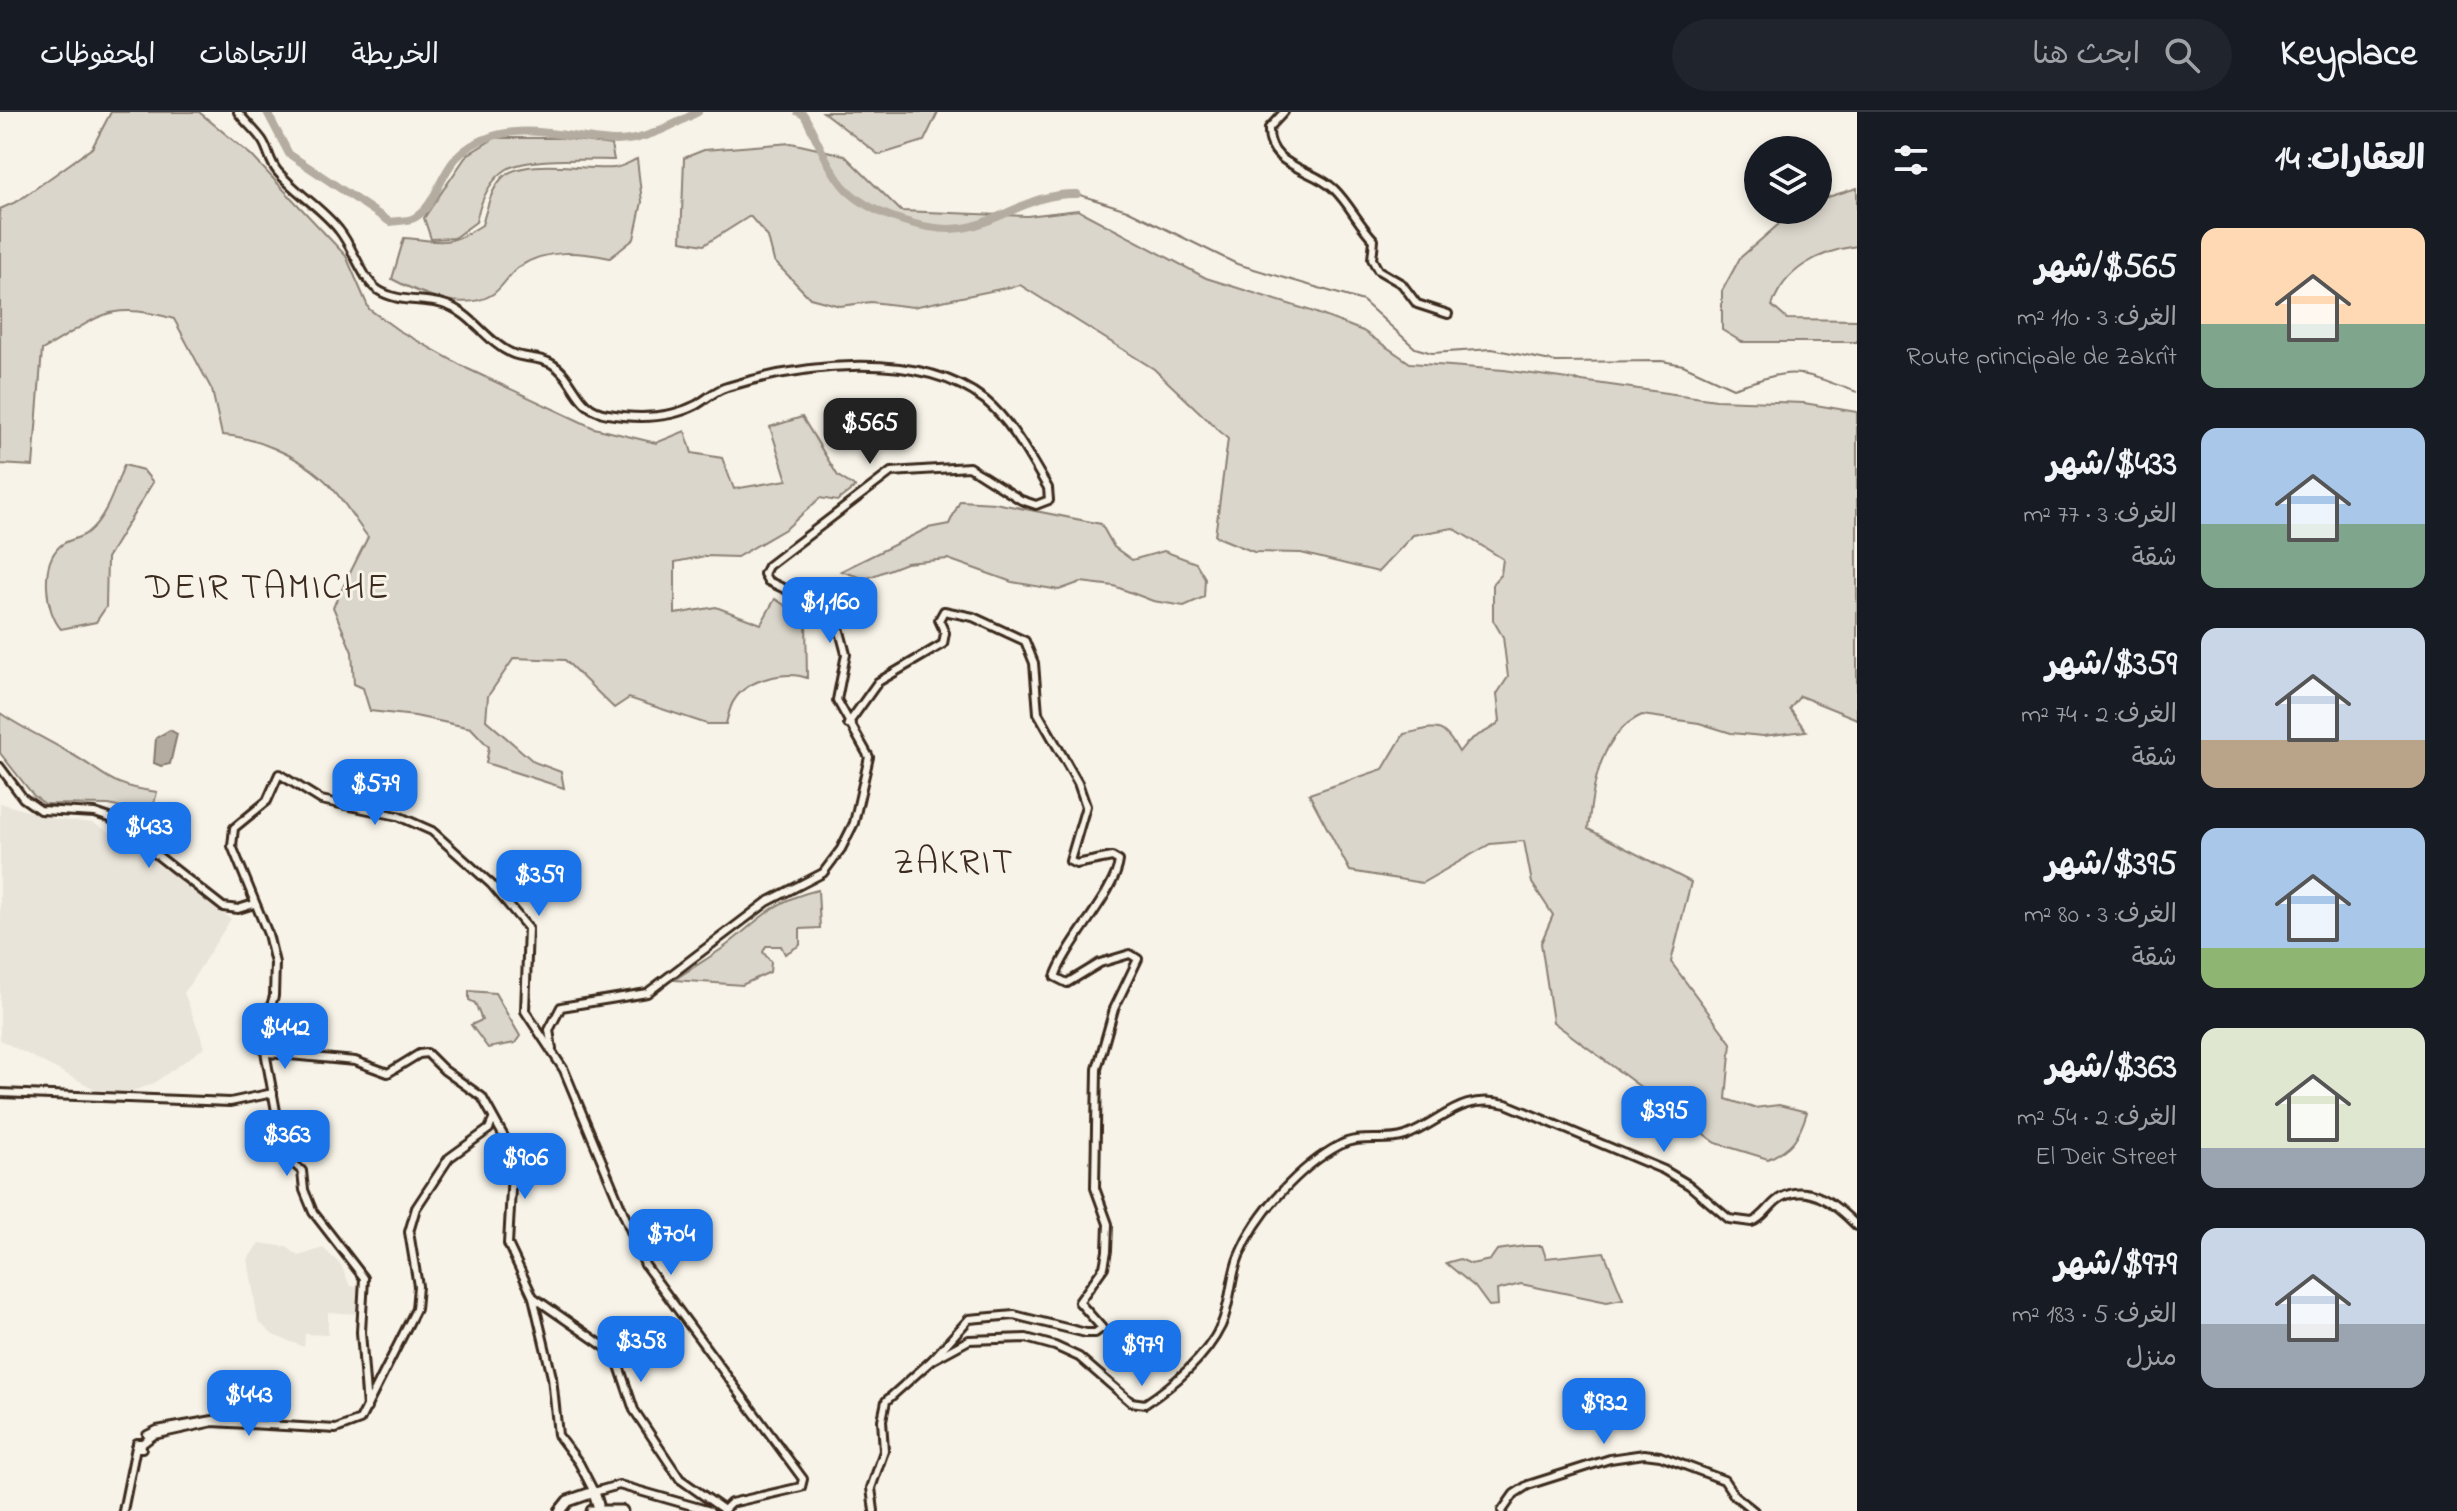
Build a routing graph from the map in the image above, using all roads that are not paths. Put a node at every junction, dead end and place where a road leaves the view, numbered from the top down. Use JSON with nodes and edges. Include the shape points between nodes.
{"nodes":[{"id":1,"x":238,"y":112,"type":"edge"},
{"id":2,"x":1284,"y":112,"type":"edge"},
{"id":3,"x":1448,"y":314,"type":"dead end"},
{"id":4,"x":848,"y":724,"type":"junction"},
{"id":5,"x":0,"y":767,"type":"edge"},
{"id":6,"x":254,"y":904,"type":"junction"},
{"id":7,"x":552,"y":1049,"type":"junction"},
{"id":8,"x":268,"y":1053,"type":"junction"},
{"id":9,"x":0,"y":1093,"type":"edge"},
{"id":10,"x":273,"y":1093,"type":"junction"},
{"id":11,"x":493,"y":1120,"type":"junction"},
{"id":12,"x":487,"y":1130,"type":"junction"},
{"id":13,"x":500,"y":1134,"type":"junction"},
{"id":14,"x":1857,"y":1226,"type":"edge"},
{"id":15,"x":533,"y":1297,"type":"junction"},
{"id":16,"x":932,"y":1360,"type":"junction"},
{"id":17,"x":367,"y":1408,"type":"junction"},
{"id":18,"x":594,"y":1492,"type":"junction"},
{"id":19,"x":595,"y":1508,"type":"edge"},
{"id":20,"x":724,"y":1510,"type":"edge"},
{"id":21,"x":125,"y":1511,"type":"edge"},
{"id":22,"x":560,"y":1511,"type":"edge"},
{"id":23,"x":622,"y":1511,"type":"edge"},
{"id":24,"x":710,"y":1511,"type":"edge"},
{"id":25,"x":874,"y":1511,"type":"edge"},
{"id":26,"x":1502,"y":1511,"type":"edge"},
{"id":27,"x":1754,"y":1511,"type":"edge"}],
"edges":[{"from":1,"to":4,"type":"street","via":[[263,141],[276,170],[336,226],[376,289],[462,313],[509,353],[557,367],[588,408],[668,417],[744,382],[802,370],[863,366],[948,379],[996,411],[1048,488],[1048,502],[1021,500],[969,467],[891,472],[764,574],[770,583],[810,601],[838,624],[846,654],[837,696]]},
{"from":2,"to":3,"type":"street","via":[[1269,128],[1275,151],[1334,188],[1375,243],[1372,259],[1378,270],[1402,284],[1417,304]]},
{"from":4,"to":7,"type":"street","via":[[869,757],[854,823],[823,873],[767,902],[647,993],[561,1007],[549,1030]]},
{"from":4,"to":16,"type":"street","via":[[878,682],[943,644],[939,620],[944,611],[973,617],[1025,641],[1034,663],[1038,713],[1086,806],[1070,861],[1119,861],[1055,977],[1067,983],[1113,958],[1138,959],[1114,1009],[1096,1081],[1095,1188],[1108,1224],[1107,1251],[1104,1267],[1079,1302],[1102,1328],[1086,1333],[1014,1315],[978,1317],[964,1322]]},
{"from":5,"to":6,"type":"street","via":[[23,798],[40,810],[105,815],[223,907]]},
{"from":6,"to":7,"type":"street","via":[[232,833],[243,817],[267,801],[279,774],[321,800],[412,821],[442,838],[480,873],[528,928],[525,1011]]},
{"from":6,"to":8,"type":"street","via":[[275,963],[276,980],[262,1029]]},
{"from":7,"to":20,"type":"street","via":[[645,1265],[803,1479],[801,1487],[729,1503]]},
{"from":8,"to":10,"type":"street"},
{"from":8,"to":11,"type":"street","via":[[355,1061],[388,1073],[427,1053],[478,1093]]},
{"from":9,"to":10,"type":"street","via":[[230,1102]]},
{"from":10,"to":17,"type":"street","via":[[284,1155],[302,1171],[313,1212],[364,1278],[361,1332]]},
{"from":11,"to":12,"type":"street"},
{"from":11,"to":13,"type":"street"},
{"from":12,"to":13,"type":"street"},
{"from":12,"to":17,"type":"street","via":[[449,1158],[412,1217],[409,1242],[418,1302]]},
{"from":13,"to":15,"type":"street","via":[[514,1162],[508,1244]]},
{"from":14,"to":16,"type":"street","via":[[1830,1201],[1802,1194],[1784,1196],[1752,1222],[1729,1219],[1664,1170],[1506,1104],[1476,1102],[1406,1135],[1343,1143],[1300,1176],[1264,1212],[1246,1241],[1213,1339],[1189,1368],[1145,1404],[1131,1402],[1071,1352],[1033,1339],[973,1339]]},
{"from":15,"to":18,"type":"street","via":[[550,1367],[557,1432]]},
{"from":15,"to":20,"type":"street","via":[[615,1354],[634,1410],[680,1479]]},
{"from":16,"to":25,"type":"street","via":[[884,1405],[884,1451],[871,1488]]},
{"from":17,"to":21,"type":"street","via":[[360,1420],[344,1426],[222,1420],[162,1431],[140,1446]]},
{"from":18,"to":19,"type":"highway"},
{"from":18,"to":22,"type":"highway","via":[[568,1501]]},
{"from":18,"to":24,"type":"street","via":[[617,1484]]},
{"from":19,"to":23,"type":"highway"},
{"from":26,"to":27,"type":"street","via":[[1528,1485],[1630,1455],[1660,1456],[1724,1480]]}]}
